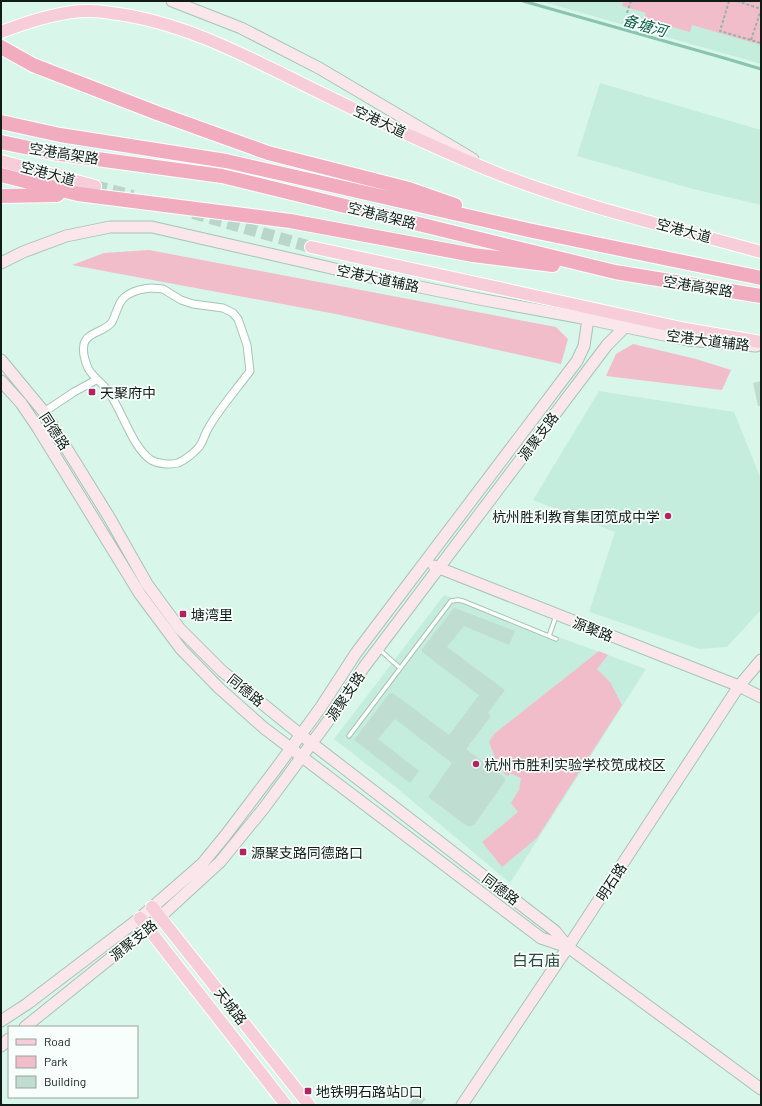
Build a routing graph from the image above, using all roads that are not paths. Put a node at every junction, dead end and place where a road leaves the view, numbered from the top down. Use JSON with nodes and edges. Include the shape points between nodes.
{"nodes":[{"id":1,"x":172,"y":1,"type":"edge"},
{"id":2,"x":1,"y":32,"type":"edge"},
{"id":3,"x":1,"y":47,"type":"edge"},
{"id":4,"x":1,"y":122,"type":"edge"},
{"id":5,"x":1,"y":142,"type":"edge"},
{"id":6,"x":1,"y":161,"type":"edge"},
{"id":7,"x":1,"y":175,"type":"edge"},
{"id":8,"x":502,"y":175,"type":"junction"},
{"id":9,"x":95,"y":186,"type":"tunnel mouth"},
{"id":10,"x":78,"y":194,"type":"junction"},
{"id":11,"x":1,"y":196,"type":"edge"},
{"id":12,"x":528,"y":230,"type":"junction"},
{"id":13,"x":311,"y":247,"type":"tunnel mouth"},
{"id":14,"x":761,"y":252,"type":"edge"},
{"id":15,"x":1,"y":263,"type":"edge"},
{"id":16,"x":615,"y":272,"type":"junction"},
{"id":17,"x":761,"y":278,"type":"edge"},
{"id":18,"x":761,"y":296,"type":"edge"},
{"id":19,"x":588,"y":319,"type":"junction"},
{"id":20,"x":625,"y":327,"type":"junction"},
{"id":21,"x":761,"y":342,"type":"edge"},
{"id":22,"x":761,"y":346,"type":"edge"},
{"id":23,"x":1,"y":360,"type":"edge"},
{"id":24,"x":96,"y":380,"type":"junction"},
{"id":25,"x":1,"y":381,"type":"edge"},
{"id":26,"x":44,"y":412,"type":"junction"},
{"id":27,"x":424,"y":562,"type":"junction"},
{"id":28,"x":439,"y":568,"type":"junction"},
{"id":29,"x":557,"y":615,"type":"junction"},
{"id":30,"x":549,"y":636,"type":"junction"},
{"id":31,"x":556,"y":639,"type":"dead end"},
{"id":32,"x":379,"y":649,"type":"junction"},
{"id":33,"x":761,"y":660,"type":"edge"},
{"id":34,"x":400,"y":668,"type":"junction"},
{"id":35,"x":740,"y":686,"type":"junction"},
{"id":36,"x":761,"y":697,"type":"edge"},
{"id":37,"x":300,"y":735,"type":"junction"},
{"id":38,"x":349,"y":736,"type":"dead end"},
{"id":39,"x":311,"y":744,"type":"junction"},
{"id":40,"x":291,"y":749,"type":"junction"},
{"id":41,"x":302,"y":757,"type":"junction"},
{"id":42,"x":152,"y":907,"type":"junction"},
{"id":43,"x":160,"y":917,"type":"junction"},
{"id":44,"x":140,"y":918,"type":"junction"},
{"id":45,"x":148,"y":928,"type":"junction"},
{"id":46,"x":568,"y":948,"type":"junction"},
{"id":47,"x":1,"y":1021,"type":"edge"},
{"id":48,"x":25,"y":1026,"type":"edge"},
{"id":49,"x":761,"y":1090,"type":"edge"},
{"id":50,"x":286,"y":1105,"type":"edge"},
{"id":51,"x":309,"y":1105,"type":"edge"},
{"id":52,"x":462,"y":1105,"type":"edge"}],
"edges":[{"from":1,"to":8,"type":"street","via":[[241,28],[319,68]]},
{"from":2,"to":8,"type":"main road","name":"空港大道","via":[[51,16],[91,11],[134,16],[176,28],[250,59]]},
{"from":3,"to":12,"type":"highway","via":[[33,65],[268,153],[409,189]]},
{"from":4,"to":12,"type":"highway","name":"空港高架路","via":[[60,135],[226,161]]},
{"from":5,"to":16,"type":"highway","name":"空港高架路","via":[[53,153],[222,176]]},
{"from":6,"to":9,"type":"main road","name":"空港大道"},
{"from":7,"to":10,"type":"highway"},
{"from":8,"to":14,"type":"main road","name":"空港大道","via":[[548,192]]},
{"from":10,"to":11,"type":"highway"},
{"from":10,"to":16,"type":"highway","via":[[290,221],[473,255]]},
{"from":12,"to":17,"type":"highway","name":"空港高架路"},
{"from":13,"to":21,"type":"main road","via":[[686,329]]},
{"from":15,"to":19,"type":"street","name":"空港大道辅路","via":[[66,236],[110,227],[152,227],[370,277]]},
{"from":16,"to":18,"type":"highway","name":"空港高架路"},
{"from":19,"to":20,"type":"street","name":"空港大道辅路"},
{"from":19,"to":27,"type":"street","name":"源聚支路","via":[[584,346],[577,361]]},
{"from":20,"to":22,"type":"street","name":"空港大道辅路","via":[[688,340]]},
{"from":20,"to":28,"type":"street","name":"源聚支路","via":[[607,345]]},
{"from":23,"to":26,"type":"street","name":"同德路"},
{"from":24,"to":24,"type":"street","via":[[84,356],[84,344],[88,338],[109,327],[120,302],[128,294],[139,290],[163,289],[181,300],[222,308],[233,313],[238,319],[247,345],[250,372],[214,420],[201,445],[178,463],[164,464],[152,460],[138,446],[107,389]]},
{"from":24,"to":26,"type":"street"},
{"from":25,"to":40,"type":"street","name":"同德路","via":[[21,403],[140,594],[181,649],[219,688]]},
{"from":26,"to":37,"type":"street","name":"同德路","via":[[147,584],[180,629],[222,671]]},
{"from":27,"to":28,"type":"street","name":"源聚路"},
{"from":27,"to":37,"type":"street","name":"源聚支路","via":[[356,653]]},
{"from":28,"to":29,"type":"street","name":"源聚路"},
{"from":28,"to":32,"type":"street","name":"源聚支路"},
{"from":29,"to":30,"type":"lane"},
{"from":29,"to":35,"type":"street","name":"源聚路"},
{"from":30,"to":31,"type":"lane"},
{"from":30,"to":34,"type":"lane","via":[[463,601],[454,600],[448,603]]},
{"from":32,"to":34,"type":"lane"},
{"from":32,"to":39,"type":"street","name":"源聚支路"},
{"from":33,"to":35,"type":"street","name":"明石路"},
{"from":34,"to":38,"type":"lane"},
{"from":35,"to":36,"type":"street","name":"源聚路"},
{"from":35,"to":46,"type":"street","name":"明石路"},
{"from":37,"to":39,"type":"street","name":"同德路"},
{"from":37,"to":40,"type":"street","name":"源聚支路"},
{"from":39,"to":41,"type":"street","name":"源聚支路"},
{"from":39,"to":46,"type":"street","name":"同德路","via":[[555,930]]},
{"from":40,"to":41,"type":"street","name":"同德路"},
{"from":40,"to":42,"type":"street","name":"源聚支路","via":[[202,864]]},
{"from":41,"to":43,"type":"street","name":"源聚支路","via":[[220,862]]},
{"from":41,"to":46,"type":"street","name":"同德路","via":[[541,938]]},
{"from":42,"to":43,"type":"main road","name":"天城路"},
{"from":42,"to":44,"type":"street","name":"源聚支路"},
{"from":43,"to":45,"type":"street","name":"源聚支路"},
{"from":43,"to":51,"type":"main road","name":"天城路"},
{"from":44,"to":45,"type":"main road","name":"天城路"},
{"from":44,"to":47,"type":"street","name":"源聚支路"},
{"from":45,"to":48,"type":"street","name":"源聚支路"},
{"from":45,"to":50,"type":"main road","name":"天城路"},
{"from":46,"to":49,"type":"street","name":"同德路"},
{"from":46,"to":52,"type":"street","name":"明石路"}]}
